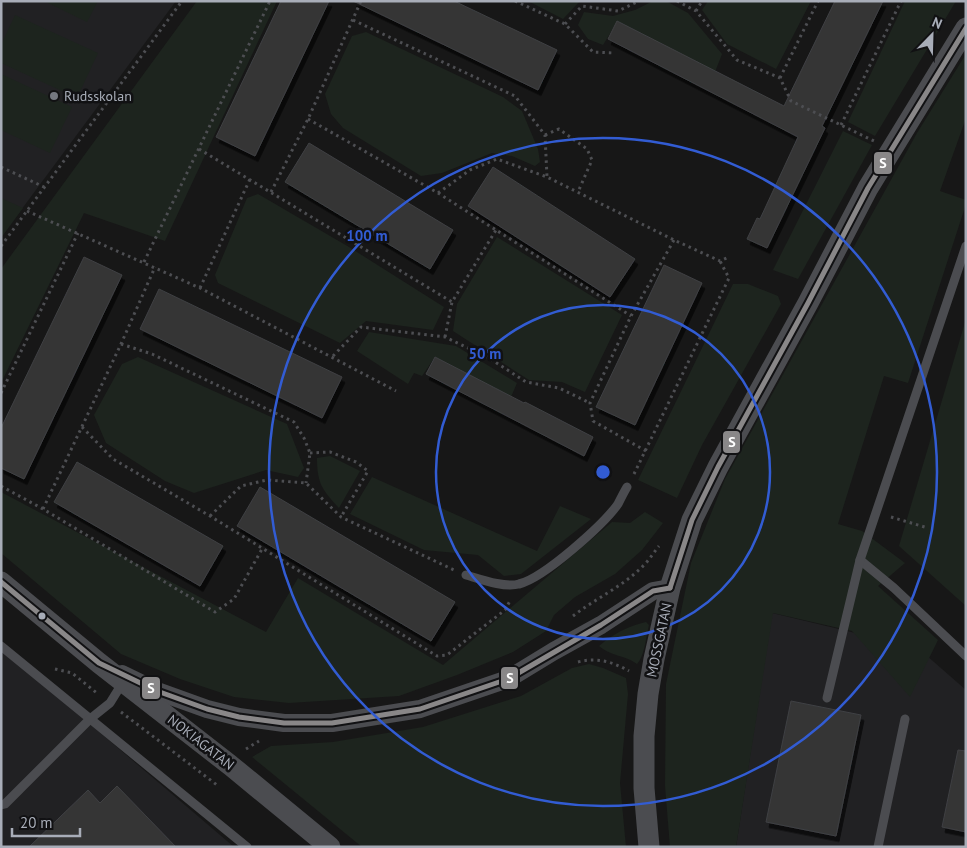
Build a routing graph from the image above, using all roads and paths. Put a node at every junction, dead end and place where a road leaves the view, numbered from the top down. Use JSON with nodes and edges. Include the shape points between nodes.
{"nodes":[{"id":1,"x":182,"y":1,"type":"edge"},
{"id":2,"x":270,"y":1,"type":"edge"},
{"id":3,"x":362,"y":1,"type":"edge"},
{"id":4,"x":515,"y":1,"type":"edge"},
{"id":5,"x":639,"y":1,"type":"edge"},
{"id":6,"x":677,"y":1,"type":"edge"},
{"id":7,"x":702,"y":1,"type":"edge"},
{"id":8,"x":818,"y":1,"type":"edge"},
{"id":9,"x":901,"y":1,"type":"edge"},
{"id":10,"x":696,"y":11,"type":"junction"},
{"id":11,"x":352,"y":20,"type":"junction"},
{"id":12,"x":565,"y":24,"type":"junction"},
{"id":13,"x":966,"y":28,"type":"edge"},
{"id":14,"x":614,"y":53,"type":"dead end"},
{"id":15,"x":780,"y":78,"type":"junction"},
{"id":16,"x":308,"y":120,"type":"junction"},
{"id":17,"x":841,"y":125,"type":"junction"},
{"id":18,"x":545,"y":135,"type":"junction"},
{"id":19,"x":881,"y":144,"type":"dead end"},
{"id":20,"x":199,"y":148,"type":"junction"},
{"id":21,"x":1,"y":167,"type":"edge"},
{"id":22,"x":547,"y":177,"type":"junction"},
{"id":23,"x":250,"y":179,"type":"junction"},
{"id":24,"x":44,"y":187,"type":"junction"},
{"id":25,"x":271,"y":192,"type":"junction"},
{"id":26,"x":578,"y":192,"type":"junction"},
{"id":27,"x":438,"y":193,"type":"junction"},
{"id":28,"x":27,"y":210,"type":"junction"},
{"id":29,"x":496,"y":230,"type":"junction"},
{"id":30,"x":78,"y":233,"type":"junction"},
{"id":31,"x":674,"y":240,"type":"junction"},
{"id":32,"x":1,"y":246,"type":"edge"},
{"id":33,"x":966,"y":246,"type":"edge"},
{"id":34,"x":729,"y":257,"type":"dead end"},
{"id":35,"x":720,"y":261,"type":"junction"},
{"id":36,"x":144,"y":262,"type":"junction"},
{"id":37,"x":155,"y":267,"type":"junction"},
{"id":38,"x":200,"y":288,"type":"junction"},
{"id":39,"x":452,"y":302,"type":"junction"},
{"id":40,"x":631,"y":316,"type":"junction"},
{"id":41,"x":445,"y":337,"type":"junction"},
{"id":42,"x":121,"y":344,"type":"junction"},
{"id":43,"x":332,"y":356,"type":"junction"},
{"id":44,"x":396,"y":391,"type":"dead end"},
{"id":45,"x":1,"y":393,"type":"edge"},
{"id":46,"x":590,"y":403,"type":"junction"},
{"id":47,"x":82,"y":427,"type":"junction"},
{"id":48,"x":646,"y":451,"type":"junction"},
{"id":49,"x":310,"y":453,"type":"junction"},
{"id":50,"x":306,"y":483,"type":"junction"},
{"id":51,"x":1,"y":486,"type":"edge"},
{"id":52,"x":627,"y":487,"type":"joint"},
{"id":53,"x":43,"y":509,"type":"junction"},
{"id":54,"x":876,"y":512,"type":"junction"},
{"id":55,"x":210,"y":516,"type":"junction"},
{"id":56,"x":341,"y":517,"type":"junction"},
{"id":57,"x":928,"y":528,"type":"dead end"},
{"id":58,"x":262,"y":549,"type":"junction"},
{"id":59,"x":860,"y":560,"type":"junction"},
{"id":60,"x":466,"y":575,"type":"joint"},
{"id":61,"x":1,"y":582,"type":"edge"},
{"id":62,"x":518,"y":584,"type":"junction"},
{"id":63,"x":670,"y":588,"type":"junction"},
{"id":64,"x":1,"y":646,"type":"edge"},
{"id":65,"x":966,"y":656,"type":"edge"},
{"id":66,"x":575,"y":662,"type":"dead end"},
{"id":67,"x":100,"y":663,"type":"junction"},
{"id":68,"x":49,"y":667,"type":"dead end"},
{"id":69,"x":635,"y":678,"type":"dead end"},
{"id":70,"x":123,"y":682,"type":"junction"},
{"id":71,"x":827,"y":698,"type":"dead end"},
{"id":72,"x":110,"y":703,"type":"junction"},
{"id":73,"x":90,"y":718,"type":"junction"},
{"id":74,"x":905,"y":719,"type":"dead end"},
{"id":75,"x":262,"y":740,"type":"dead end"},
{"id":76,"x":241,"y":753,"type":"dead end"},
{"id":77,"x":222,"y":789,"type":"dead end"},
{"id":78,"x":1,"y":805,"type":"edge"},
{"id":79,"x":247,"y":847,"type":"edge"},
{"id":80,"x":330,"y":847,"type":"edge"},
{"id":81,"x":649,"y":847,"type":"edge"},
{"id":82,"x":878,"y":847,"type":"edge"}],
"edges":[{"from":1,"to":24,"type":"path"},
{"from":2,"to":20,"type":"path"},
{"from":3,"to":11,"type":"path"},
{"from":4,"to":12,"type":"path"},
{"from":5,"to":12,"type":"path","via":[[618,11],[582,6]]},
{"from":6,"to":10,"type":"path"},
{"from":7,"to":10,"type":"path"},
{"from":8,"to":15,"type":"path"},
{"from":9,"to":17,"type":"path"},
{"from":10,"to":15,"type":"path","via":[[737,60]]},
{"from":11,"to":16,"type":"path"},
{"from":11,"to":18,"type":"path","via":[[515,96]]},
{"from":12,"to":14,"type":"path","via":[[593,52]]},
{"from":13,"to":63,"type":"street","name":"MOSSGATAN","via":[[868,188],[718,467],[692,520]]},
{"from":15,"to":17,"type":"path","via":[[791,101]]},
{"from":16,"to":25,"type":"path"},
{"from":16,"to":27,"type":"path"},
{"from":17,"to":19,"type":"path"},
{"from":18,"to":22,"type":"path"},
{"from":18,"to":26,"type":"path","via":[[559,129],[587,149],[592,160]]},
{"from":20,"to":23,"type":"path"},
{"from":20,"to":36,"type":"path"},
{"from":21,"to":24,"type":"path"},
{"from":22,"to":26,"type":"path"},
{"from":22,"to":27,"type":"path","via":[[497,158],[470,170]]},
{"from":23,"to":25,"type":"path"},
{"from":23,"to":38,"type":"path"},
{"from":24,"to":28,"type":"path"},
{"from":25,"to":39,"type":"path"},
{"from":26,"to":31,"type":"path"},
{"from":27,"to":29,"type":"path"},
{"from":28,"to":30,"type":"path"},
{"from":28,"to":32,"type":"path"},
{"from":29,"to":39,"type":"path"},
{"from":29,"to":40,"type":"path"},
{"from":30,"to":36,"type":"path"},
{"from":30,"to":45,"type":"path"},
{"from":31,"to":35,"type":"path"},
{"from":31,"to":40,"type":"path"},
{"from":33,"to":54,"type":"lane"},
{"from":34,"to":35,"type":"path"},
{"from":35,"to":48,"type":"path","via":[[729,278]]},
{"from":36,"to":37,"type":"path"},
{"from":37,"to":38,"type":"path"},
{"from":37,"to":42,"type":"path"},
{"from":38,"to":43,"type":"path"},
{"from":39,"to":41,"type":"path"},
{"from":40,"to":46,"type":"path"},
{"from":41,"to":43,"type":"path","via":[[361,327]]},
{"from":41,"to":46,"type":"path","via":[[489,358],[526,382],[559,388]]},
{"from":42,"to":47,"type":"path"},
{"from":42,"to":49,"type":"path","via":[[152,354],[294,422]]},
{"from":43,"to":44,"type":"path"},
{"from":46,"to":48,"type":"path","via":[[593,421]]},
{"from":47,"to":53,"type":"path"},
{"from":47,"to":55,"type":"path","via":[[113,459]]},
{"from":48,"to":52,"type":"path"},
{"from":49,"to":50,"type":"path"},
{"from":49,"to":56,"type":"path","via":[[330,452],[356,462],[368,471]]},
{"from":50,"to":55,"type":"path","via":[[267,480],[241,486]]},
{"from":50,"to":56,"type":"path"},
{"from":51,"to":53,"type":"path"},
{"from":52,"to":62,"type":"lane","via":[[602,522],[548,570]]},
{"from":53,"to":58,"type":"path","via":[[215,612],[234,599]]},
{"from":54,"to":57,"type":"path"},
{"from":54,"to":59,"type":"lane"},
{"from":55,"to":58,"type":"path"},
{"from":56,"to":60,"type":"path"},
{"from":58,"to":62,"type":"path","via":[[437,656],[448,655],[505,610]]},
{"from":59,"to":65,"type":"lane"},
{"from":59,"to":71,"type":"lane"},
{"from":60,"to":62,"type":"lane","via":[[494,583]]},
{"from":61,"to":67,"type":"street","name":"NOKIAGATAN"},
{"from":63,"to":67,"type":"street","via":[[653,591],[508,679],[420,709],[332,722],[284,723],[207,709],[157,691]]},
{"from":63,"to":81,"type":"street","name":"MOSSGATAN","via":[[654,659],[644,736]]},
{"from":64,"to":73,"type":"lane"},
{"from":66,"to":69,"type":"path","via":[[605,660],[629,670]]},
{"from":67,"to":70,"type":"street","name":"NOKIAGATAN"},
{"from":68,"to":72,"type":"path","via":[[72,673]]},
{"from":70,"to":72,"type":"lane"},
{"from":70,"to":80,"type":"street","name":"NOKIAGATAN"},
{"from":72,"to":73,"type":"lane"},
{"from":72,"to":77,"type":"path"},
{"from":73,"to":78,"type":"lane"},
{"from":73,"to":79,"type":"lane"},
{"from":74,"to":82,"type":"lane"},
{"from":75,"to":76,"type":"path"}]}
